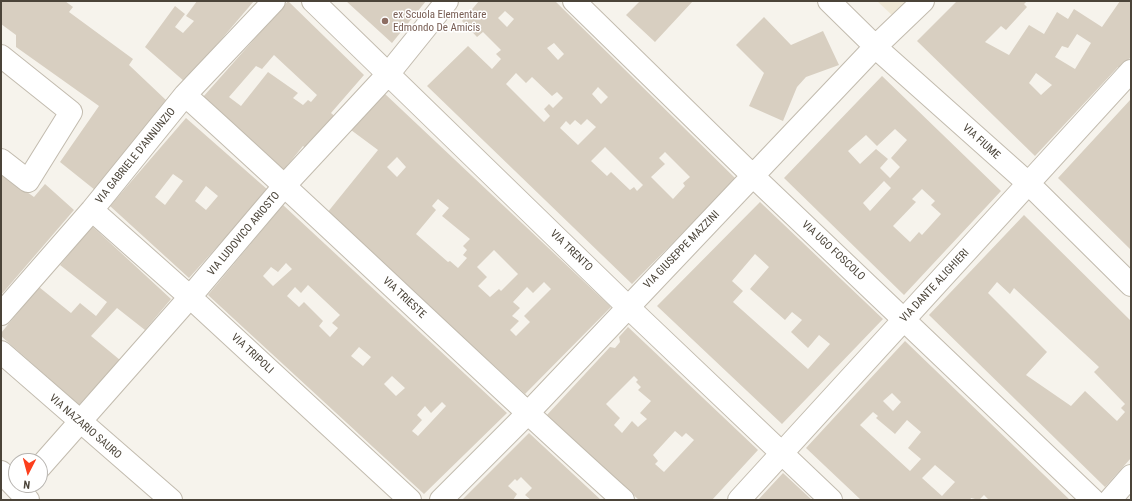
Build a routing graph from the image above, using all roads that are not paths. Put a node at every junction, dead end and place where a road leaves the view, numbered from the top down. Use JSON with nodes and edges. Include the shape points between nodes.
{"nodes":[{"id":1,"x":274,"y":1,"type":"edge"},
{"id":2,"x":313,"y":1,"type":"edge"},
{"id":3,"x":446,"y":1,"type":"edge"},
{"id":4,"x":574,"y":1,"type":"edge"},
{"id":5,"x":829,"y":1,"type":"edge"},
{"id":6,"x":923,"y":1,"type":"edge"},
{"id":7,"x":875,"y":47,"type":"junction"},
{"id":8,"x":1,"y":56,"type":"edge"},
{"id":9,"x":1131,"y":71,"type":"edge"},
{"id":10,"x":388,"y":73,"type":"junction"},
{"id":11,"x":185,"y":95,"type":"junction"},
{"id":12,"x":1,"y":160,"type":"edge"},
{"id":13,"x":753,"y":176,"type":"junction"},
{"id":14,"x":1028,"y":184,"type":"junction"},
{"id":15,"x":285,"y":185,"type":"junction"},
{"id":16,"x":92,"y":210,"type":"junction"},
{"id":17,"x":1131,"y":286,"type":"edge"},
{"id":18,"x":190,"y":297,"type":"junction"},
{"id":19,"x":628,"y":307,"type":"junction"},
{"id":20,"x":1,"y":314,"type":"edge"},
{"id":21,"x":905,"y":319,"type":"junction"},
{"id":22,"x":1,"y":352,"type":"edge"},
{"id":23,"x":527,"y":414,"type":"junction"},
{"id":24,"x":80,"y":422,"type":"junction"},
{"id":25,"x":782,"y":455,"type":"junction"},
{"id":26,"x":48,"y":458,"type":"edge"},
{"id":27,"x":1,"y":472,"type":"edge"},
{"id":28,"x":1131,"y":476,"type":"edge"},
{"id":29,"x":20,"y":494,"type":"edge"},
{"id":30,"x":170,"y":500,"type":"edge"},
{"id":31,"x":410,"y":500,"type":"edge"},
{"id":32,"x":441,"y":500,"type":"edge"},
{"id":33,"x":623,"y":500,"type":"edge"},
{"id":34,"x":739,"y":500,"type":"edge"},
{"id":35,"x":831,"y":500,"type":"edge"},
{"id":36,"x":1093,"y":500,"type":"edge"},
{"id":37,"x":1110,"y":500,"type":"edge"}],
"edges":[{"from":1,"to":11,"type":"street","name":"VIA GABRIELE D'ANNUNZIO"},
{"from":2,"to":10,"type":"street","name":"VIA TRENTO"},
{"from":3,"to":10,"type":"street","name":"VIA LUDOVICO ARIOSTO"},
{"from":4,"to":13,"type":"street","name":"VIA UGO FOSCOLO"},
{"from":5,"to":7,"type":"street","name":"VIA FIUME"},
{"from":6,"to":7,"type":"street","name":"VIA GIUSEPPE MAZZINI"},
{"from":7,"to":13,"type":"street","name":"VIA GIUSEPPE MAZZINI"},
{"from":7,"to":14,"type":"street","name":"VIA FIUME"},
{"from":8,"to":12,"type":"street","via":[[71,112],[28,181]]},
{"from":9,"to":14,"type":"street","name":"VIA DANTE ALIGHIERI"},
{"from":10,"to":15,"type":"street","name":"VIA LUDOVICO ARIOSTO"},
{"from":10,"to":19,"type":"street","name":"VIA TRENTO"},
{"from":11,"to":15,"type":"street","name":"VIA TRIESTE"},
{"from":11,"to":16,"type":"street","name":"VIA GABRIELE D'ANNUNZIO"},
{"from":13,"to":19,"type":"street","name":"VIA GIUSEPPE MAZZINI"},
{"from":13,"to":21,"type":"street","name":"VIA UGO FOSCOLO"},
{"from":14,"to":17,"type":"street","name":"VIA FIUME"},
{"from":14,"to":21,"type":"street","name":"VIA DANTE ALIGHIERI"},
{"from":15,"to":18,"type":"street","name":"VIA LUDOVICO ARIOSTO"},
{"from":15,"to":23,"type":"street","name":"VIA TRIESTE"},
{"from":16,"to":18,"type":"street","name":"VIA TRIPOLI"},
{"from":16,"to":20,"type":"street","name":"VIA GABRIELE D'ANNUNZIO"},
{"from":18,"to":24,"type":"street","name":"VIA LUDOVICO ARIOSTO"},
{"from":18,"to":31,"type":"street","name":"VIA TRIPOLI"},
{"from":19,"to":23,"type":"street","name":"VIA GIUSEPPE MAZZINI"},
{"from":19,"to":25,"type":"street","name":"VIA TRENTO"},
{"from":21,"to":25,"type":"street","name":"VIA DANTE ALIGHIERI"},
{"from":21,"to":36,"type":"street","name":"VIA UGO FOSCOLO"},
{"from":22,"to":24,"type":"street","name":"VIA NAZARIO SAURO"},
{"from":23,"to":32,"type":"street","name":"VIA GIUSEPPE MAZZINI"},
{"from":23,"to":33,"type":"street","name":"VIA TRIESTE"},
{"from":24,"to":26,"type":"street","name":"VIA LUDOVICO ARIOSTO"},
{"from":24,"to":30,"type":"street","name":"VIA NAZARIO SAURO"},
{"from":25,"to":34,"type":"street","name":"VIA DANTE ALIGHIERI"},
{"from":25,"to":35,"type":"street","name":"VIA TRENTO"},
{"from":27,"to":29,"type":"street"},
{"from":28,"to":37,"type":"street"}]}
